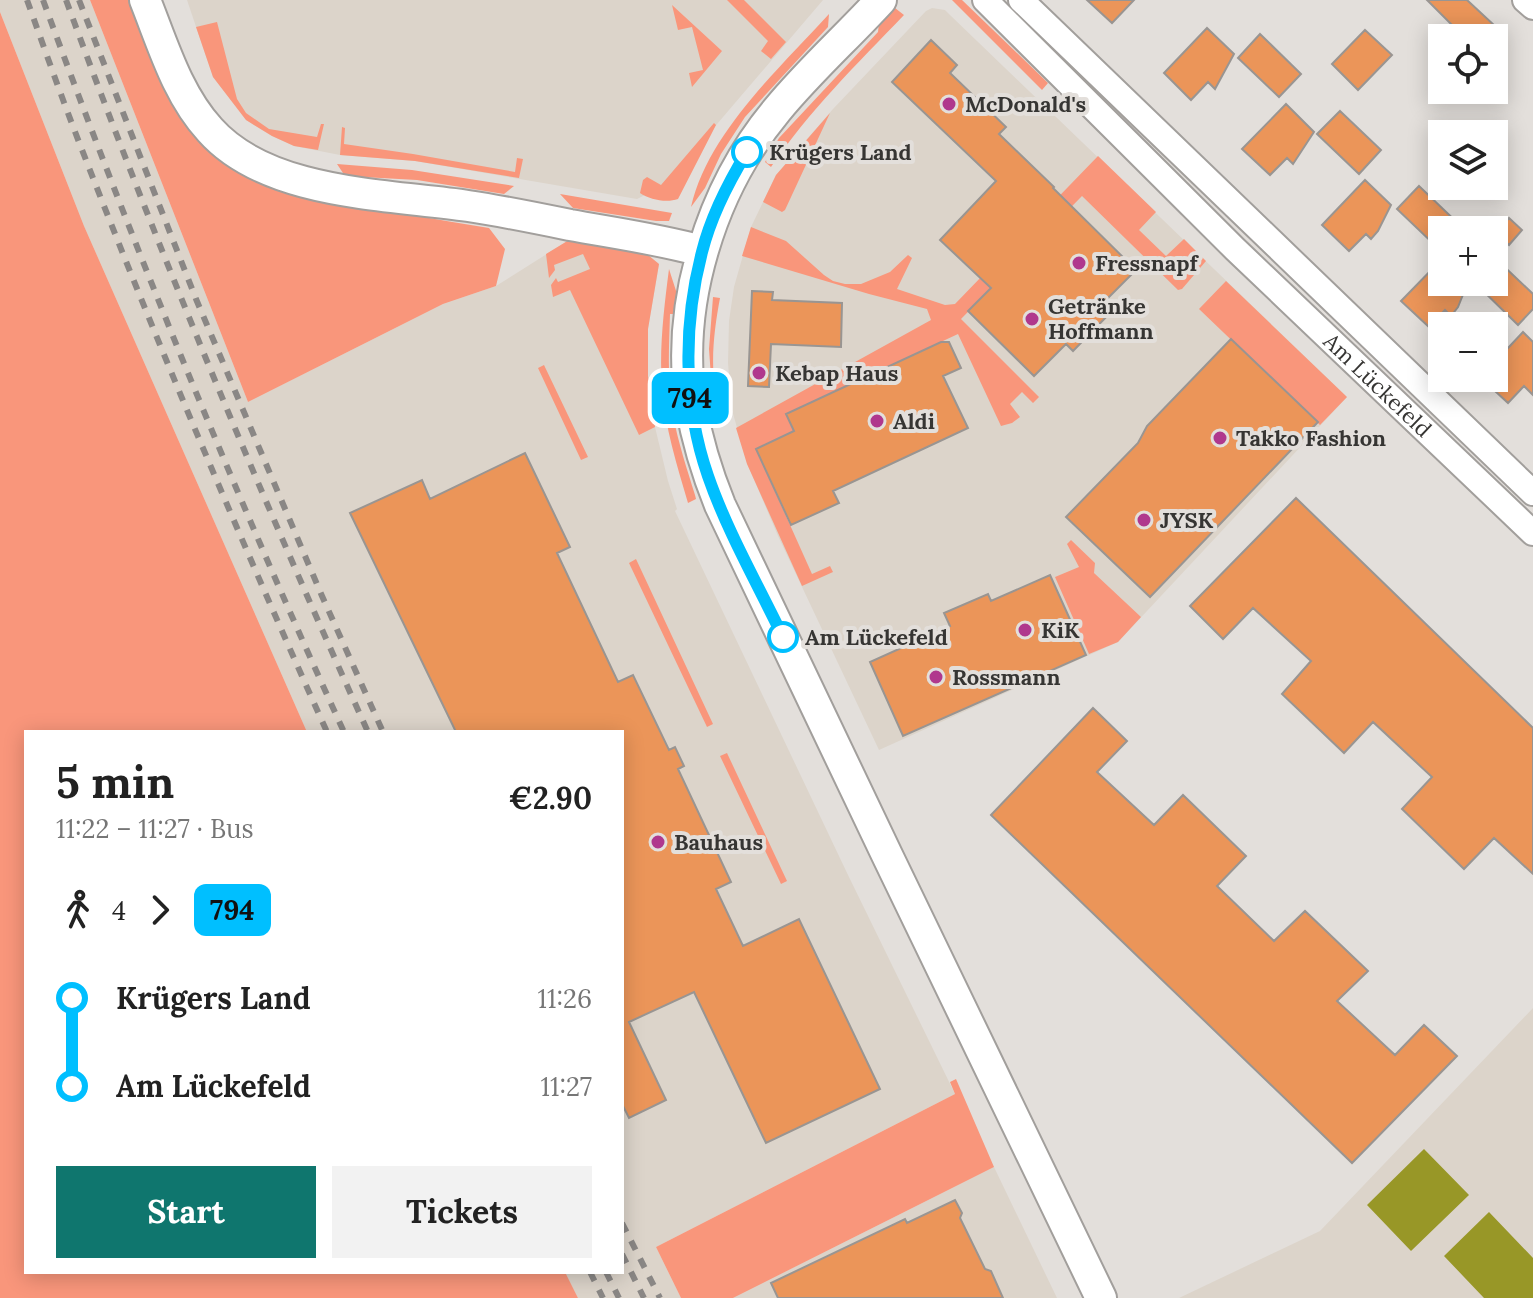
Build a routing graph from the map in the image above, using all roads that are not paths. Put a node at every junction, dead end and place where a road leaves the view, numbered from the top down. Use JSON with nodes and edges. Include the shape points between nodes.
{"nodes":[{"id":1,"x":145,"y":0,"type":"edge"},
{"id":2,"x":881,"y":0,"type":"edge"},
{"id":3,"x":985,"y":0,"type":"edge"},
{"id":4,"x":1021,"y":0,"type":"edge"},
{"id":5,"x":1525,"y":0,"type":"edge"},
{"id":6,"x":1533,"y":7,"type":"edge"},
{"id":7,"x":702,"y":251,"type":"junction"},
{"id":8,"x":1533,"y":493,"type":"edge"},
{"id":9,"x":1533,"y":533,"type":"edge"},
{"id":10,"x":1101,"y":1298,"type":"edge"}],
"edges":[{"from":1,"to":7,"type":"street","via":[[192,108],[211,132],[257,166],[321,185]]},
{"from":2,"to":7,"type":"street","via":[[750,146]]},
{"from":3,"to":9,"type":"street","name":"Am Lückefeld","via":[[1235,249]]},
{"from":4,"to":8,"type":"street","name":"Am Lückefeld"},
{"from":5,"to":6,"type":"street"},
{"from":7,"to":10,"type":"street","via":[[690,315],[688,366],[694,424],[708,474]]}]}
